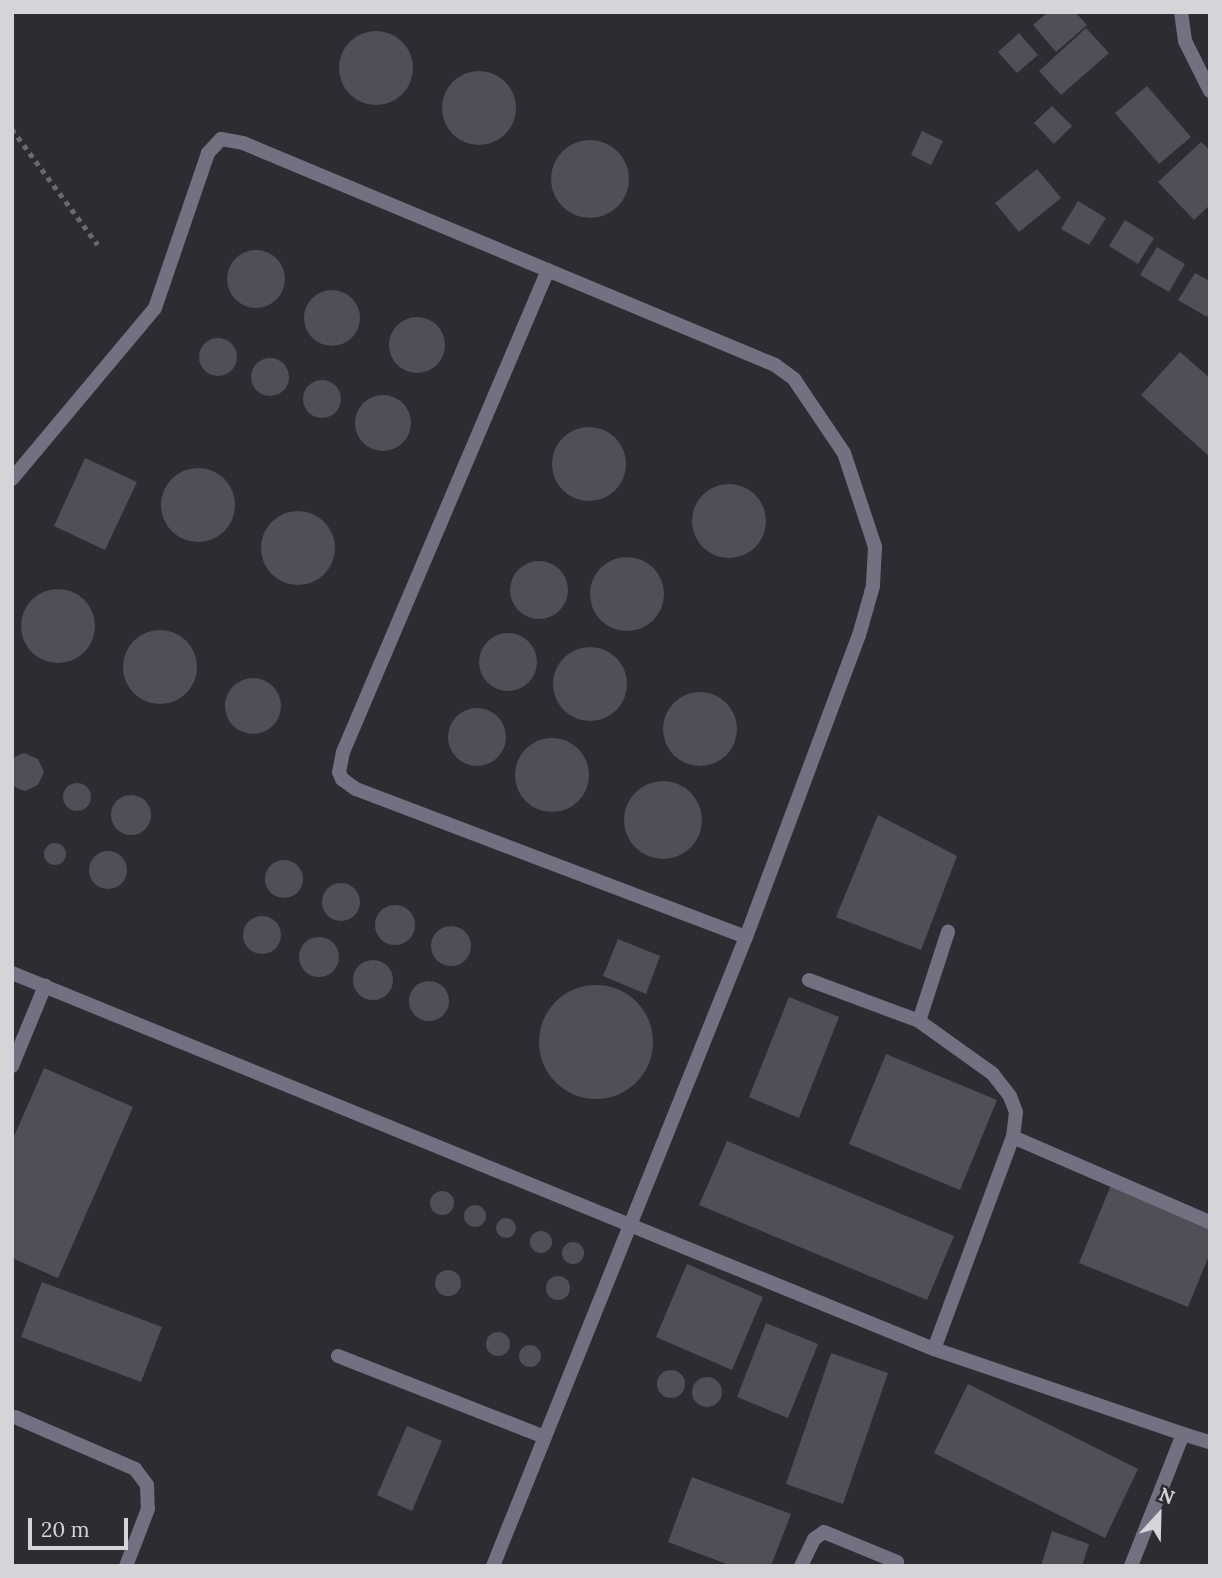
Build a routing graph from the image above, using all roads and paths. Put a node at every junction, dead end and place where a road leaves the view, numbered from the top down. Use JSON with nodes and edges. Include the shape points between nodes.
{"nodes":[{"id":1,"x":1181,"y":12,"type":"edge"},
{"id":2,"x":1210,"y":91,"type":"edge"},
{"id":3,"x":12,"y":129,"type":"edge"},
{"id":4,"x":98,"y":245,"type":"dead end"},
{"id":5,"x":548,"y":270,"type":"junction"},
{"id":6,"x":12,"y":479,"type":"edge"},
{"id":7,"x":948,"y":932,"type":"dead end"},
{"id":8,"x":746,"y":937,"type":"junction"},
{"id":9,"x":12,"y":973,"type":"edge"},
{"id":10,"x":809,"y":980,"type":"dead end"},
{"id":11,"x":45,"y":986,"type":"junction"},
{"id":12,"x":919,"y":1021,"type":"junction"},
{"id":13,"x":12,"y":1066,"type":"edge"},
{"id":14,"x":1013,"y":1136,"type":"junction"},
{"id":15,"x":1209,"y":1222,"type":"edge"},
{"id":16,"x":630,"y":1224,"type":"junction"},
{"id":17,"x":934,"y":1349,"type":"junction"},
{"id":18,"x":338,"y":1356,"type":"dead end"},
{"id":19,"x":15,"y":1417,"type":"dead end"},
{"id":20,"x":1183,"y":1434,"type":"junction"},
{"id":21,"x":545,"y":1437,"type":"junction"},
{"id":22,"x":1210,"y":1442,"type":"edge"},
{"id":23,"x":897,"y":1562,"type":"dead end"},
{"id":24,"x":126,"y":1566,"type":"edge"},
{"id":25,"x":493,"y":1566,"type":"edge"},
{"id":26,"x":801,"y":1566,"type":"edge"},
{"id":27,"x":1131,"y":1566,"type":"edge"}],
"edges":[{"from":1,"to":2,"type":"street","via":[[1185,41]]},
{"from":3,"to":4,"type":"path"},
{"from":5,"to":6,"type":"street","via":[[243,143],[221,139],[208,153],[155,308]]},
{"from":5,"to":8,"type":"street","via":[[775,365],[794,379],[844,453],[875,547],[873,586],[859,635]]},
{"from":5,"to":8,"type":"street","via":[[343,752],[339,772],[356,789]]},
{"from":7,"to":12,"type":"street"},
{"from":8,"to":16,"type":"street"},
{"from":9,"to":11,"type":"street"},
{"from":10,"to":12,"type":"street"},
{"from":11,"to":13,"type":"street"},
{"from":11,"to":16,"type":"street"},
{"from":12,"to":14,"type":"street","via":[[993,1074],[1016,1112]]},
{"from":14,"to":15,"type":"street"},
{"from":14,"to":17,"type":"street"},
{"from":16,"to":17,"type":"street"},
{"from":16,"to":21,"type":"street"},
{"from":17,"to":20,"type":"street"},
{"from":18,"to":21,"type":"street"},
{"from":19,"to":24,"type":"street","via":[[135,1469],[147,1485],[148,1509]]},
{"from":20,"to":22,"type":"street"},
{"from":20,"to":27,"type":"street"},
{"from":21,"to":25,"type":"street"},
{"from":23,"to":26,"type":"street","via":[[824,1532],[814,1539]]}]}
